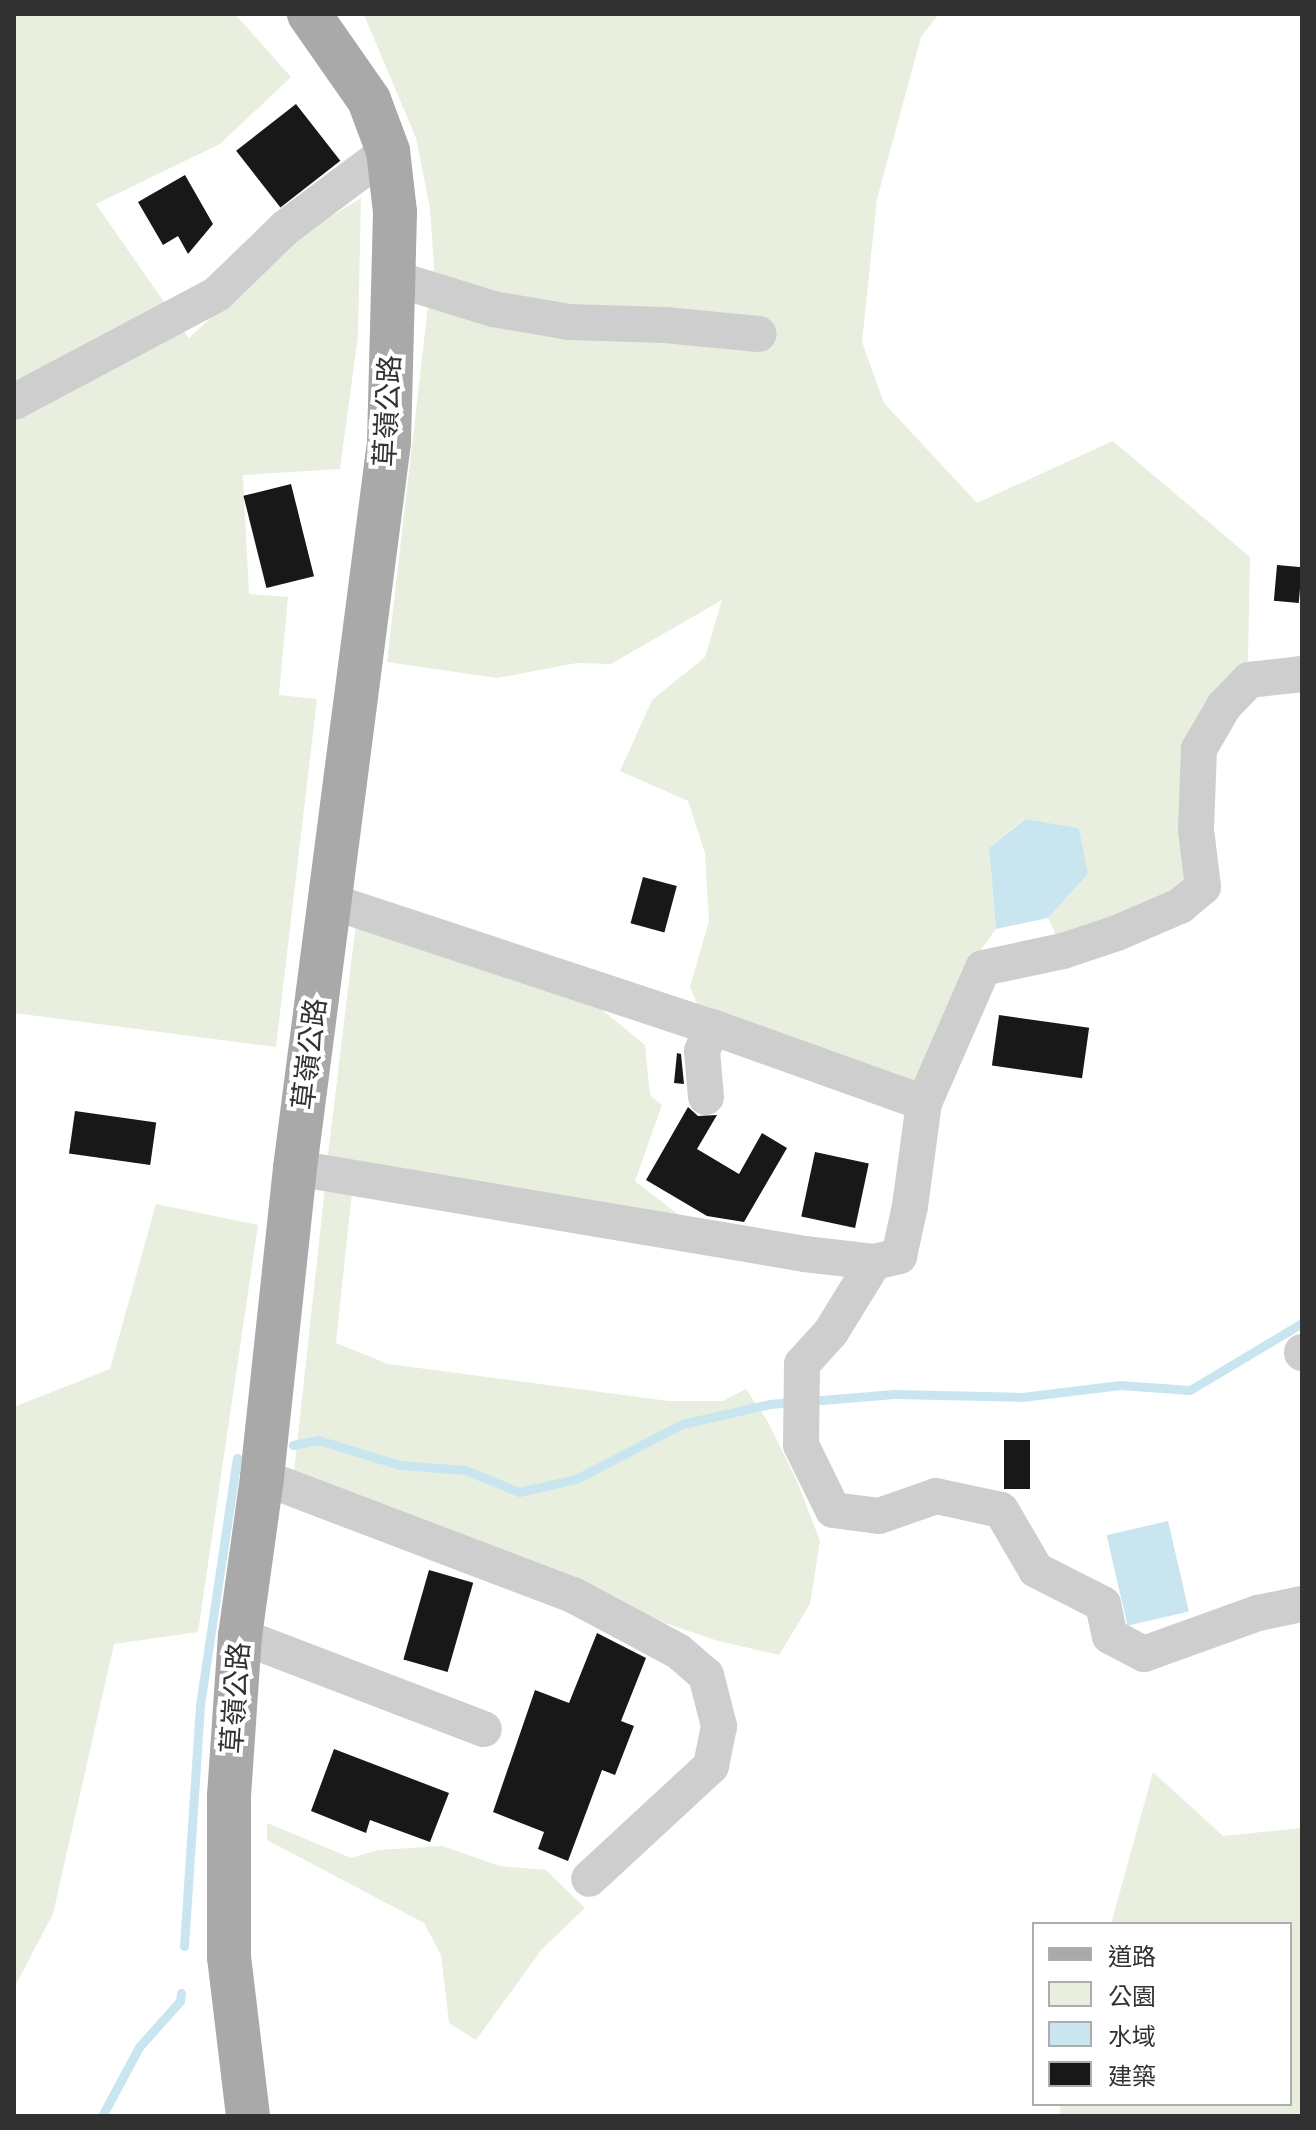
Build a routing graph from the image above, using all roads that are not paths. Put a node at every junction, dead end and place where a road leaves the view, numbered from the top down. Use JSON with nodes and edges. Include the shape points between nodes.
{"nodes":[{"id":1,"x":309,"y":14,"type":"edge"},
{"id":2,"x":388,"y":151,"type":"junction"},
{"id":3,"x":393,"y":278,"type":"junction"},
{"id":4,"x":759,"y":334,"type":"dead end"},
{"id":5,"x":14,"y":402,"type":"edge"},
{"id":6,"x":1302,"y":674,"type":"edge"},
{"id":7,"x":330,"y":901,"type":"junction"},
{"id":8,"x":712,"y":1027,"type":"junction"},
{"id":9,"x":706,"y":1097,"type":"dead end"},
{"id":10,"x":924,"y":1103,"type":"junction"},
{"id":11,"x":295,"y":1168,"type":"junction"},
{"id":12,"x":874,"y":1262,"type":"junction"},
{"id":13,"x":262,"y":1477,"type":"junction"},
{"id":14,"x":1302,"y":1604,"type":"edge"},
{"id":15,"x":240,"y":1636,"type":"junction"},
{"id":16,"x":484,"y":1729,"type":"dead end"},
{"id":17,"x":589,"y":1879,"type":"dead end"},
{"id":18,"x":248,"y":2116,"type":"edge"}],
"edges":[{"from":1,"to":2,"type":"main road","name":"草嶺公路","via":[[369,100]]},
{"from":2,"to":3,"type":"main road","name":"草嶺公路","via":[[395,212]]},
{"from":2,"to":5,"type":"street","via":[[285,228],[217,294]]},
{"from":3,"to":4,"type":"street","via":[[493,309],[569,322]]},
{"from":3,"to":7,"type":"main road","name":"草嶺公路","via":[[389,442]]},
{"from":6,"to":10,"type":"street","via":[[1249,680],[1224,706],[1199,749],[1196,830],[1203,887],[1180,906],[1117,933],[983,968]]},
{"from":7,"to":8,"type":"street"},
{"from":7,"to":11,"type":"main road","name":"草嶺公路"},
{"from":8,"to":9,"type":"street","via":[[702,1051]]},
{"from":8,"to":10,"type":"street"},
{"from":10,"to":12,"type":"street","via":[[899,1256]]},
{"from":11,"to":12,"type":"street"},
{"from":11,"to":13,"type":"main road","name":"草嶺公路"},
{"from":12,"to":14,"type":"street","via":[[831,1332],[802,1364],[801,1445],[833,1510],[879,1516],[936,1496],[1001,1510],[1036,1570],[1103,1604],[1110,1636],[1144,1654],[1258,1613]]},
{"from":13,"to":15,"type":"main road","name":"草嶺公路"},
{"from":13,"to":17,"type":"street","via":[[573,1595],[678,1651],[706,1675],[719,1726],[711,1766]]},
{"from":15,"to":16,"type":"street"},
{"from":15,"to":18,"type":"main road","name":"草嶺公路","via":[[229,1796],[229,1957]]}]}
